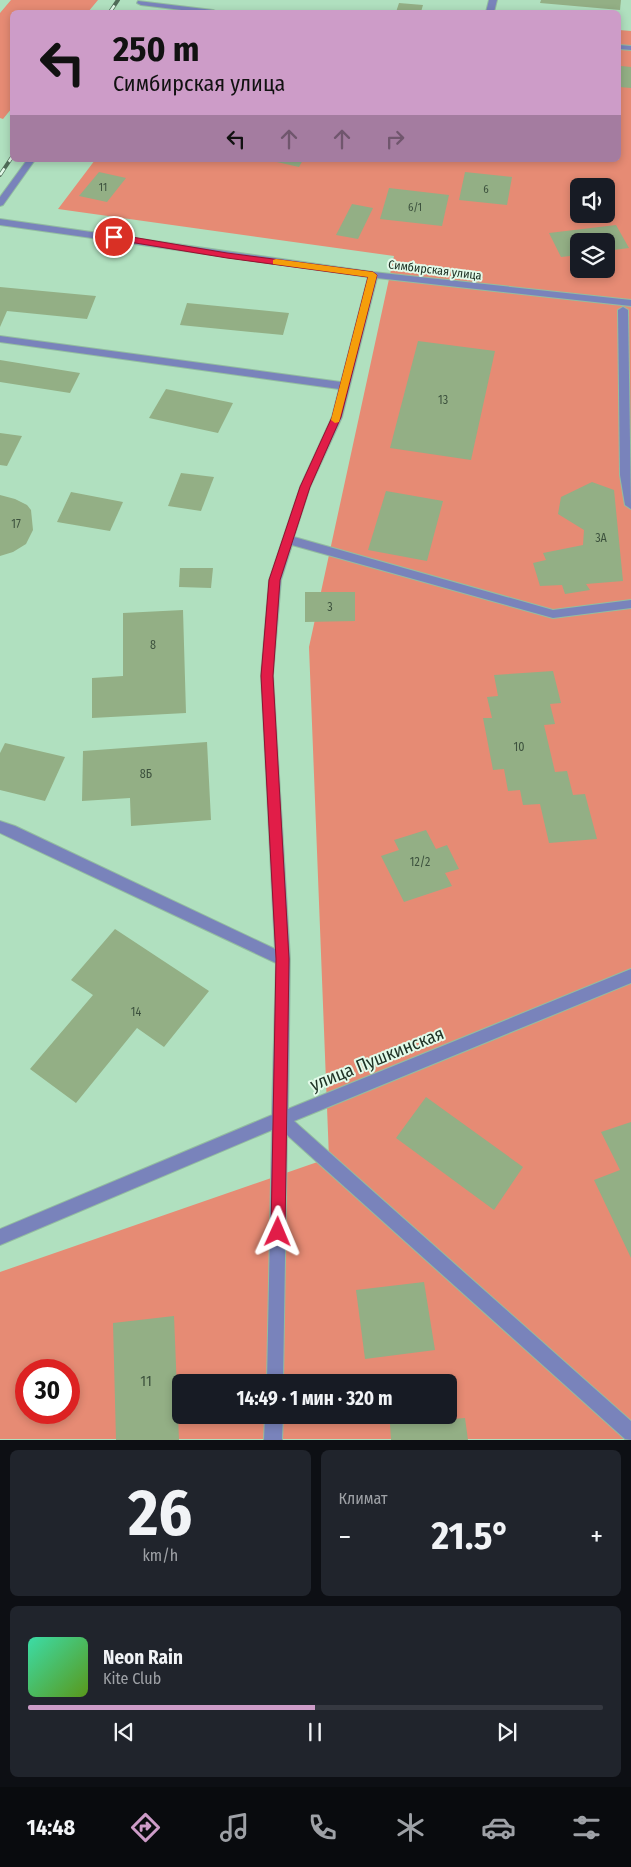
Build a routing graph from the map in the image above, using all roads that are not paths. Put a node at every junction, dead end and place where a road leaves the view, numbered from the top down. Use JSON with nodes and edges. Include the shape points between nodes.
{"nodes":[{"id":1,"x":142,"y":2,"type":"edge"},
{"id":2,"x":199,"y":10,"type":"edge"},
{"id":3,"x":30,"y":162,"type":"edge"},
{"id":4,"x":0,"y":203,"type":"edge"},
{"id":5,"x":0,"y":222,"type":"edge"},
{"id":6,"x":373,"y":275,"type":"junction"},
{"id":7,"x":627,"y":306,"type":"edge"},
{"id":8,"x":0,"y":339,"type":"edge"},
{"id":9,"x":344,"y":386,"type":"junction"},
{"id":10,"x":631,"y":505,"type":"edge"},
{"id":11,"x":288,"y":540,"type":"junction"},
{"id":12,"x":631,"y":604,"type":"edge"},
{"id":13,"x":0,"y":827,"type":"edge"},
{"id":14,"x":283,"y":959,"type":"junction"},
{"id":15,"x":631,"y":976,"type":"edge"},
{"id":16,"x":280,"y":1119,"type":"junction"},
{"id":17,"x":0,"y":1237,"type":"edge"},
{"id":18,"x":275,"y":1374,"type":"edge"},
{"id":19,"x":274,"y":1424,"type":"edge"},
{"id":20,"x":631,"y":1434,"type":"edge"},
{"id":21,"x":273,"y":1440,"type":"edge"}],
"edges":[{"from":1,"to":2,"type":"street"},
{"from":3,"to":4,"type":"street"},
{"from":5,"to":6,"type":"street","name":"Симбирская улица"},
{"from":6,"to":7,"type":"street","name":"Симбирская улица"},
{"from":6,"to":9,"type":"street"},
{"from":7,"to":10,"type":"street","via":[[625,475]]},
{"from":8,"to":9,"type":"street"},
{"from":9,"to":11,"type":"street","via":[[337,417],[305,487]]},
{"from":11,"to":12,"type":"street","via":[[553,614]]},
{"from":11,"to":14,"type":"street","via":[[275,580],[267,676]]},
{"from":13,"to":14,"type":"street"},
{"from":14,"to":16,"type":"street"},
{"from":15,"to":16,"type":"street","name":"улица Пушкинская"},
{"from":16,"to":17,"type":"street","name":"улица Пушкинская"},
{"from":16,"to":18,"type":"street"},
{"from":16,"to":20,"type":"street"},
{"from":19,"to":21,"type":"street"}]}
